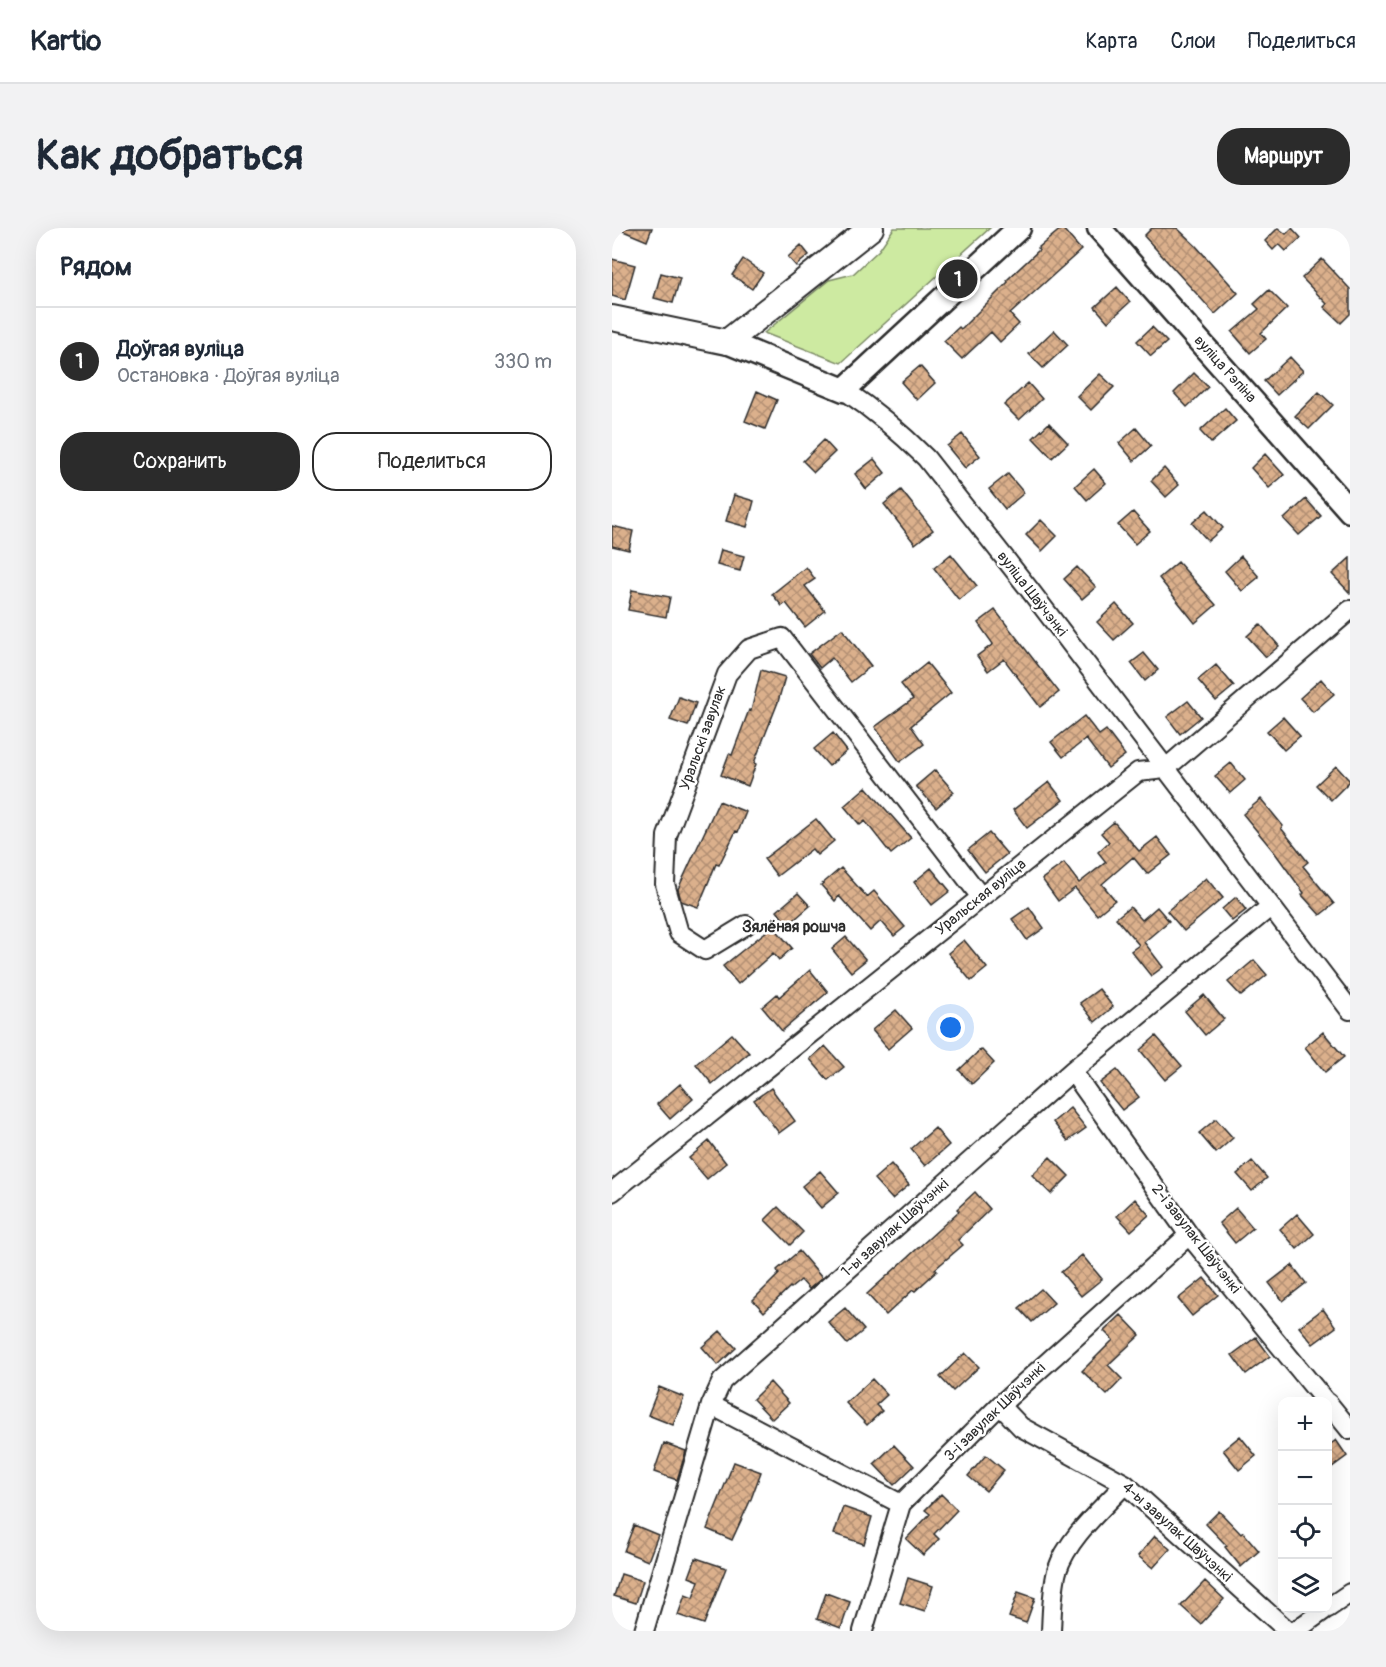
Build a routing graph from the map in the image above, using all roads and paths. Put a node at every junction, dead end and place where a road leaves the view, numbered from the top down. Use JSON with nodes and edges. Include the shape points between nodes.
{"nodes":[{"id":1,"x":871,"y":228,"type":"edge"},
{"id":2,"x":1019,"y":228,"type":"edge"},
{"id":3,"x":1099,"y":228,"type":"edge"},
{"id":4,"x":612,"y":318,"type":"edge"},
{"id":5,"x":727,"y":342,"type":"junction"},
{"id":6,"x":844,"y":390,"type":"junction"},
{"id":7,"x":1350,"y":511,"type":"edge"},
{"id":8,"x":1350,"y":610,"type":"edge"},
{"id":9,"x":1165,"y":769,"type":"junction"},
{"id":10,"x":981,"y":897,"type":"junction"},
{"id":11,"x":1270,"y":907,"type":"junction"},
{"id":12,"x":746,"y":925,"type":"dead end"},
{"id":13,"x":1350,"y":1010,"type":"edge"},
{"id":14,"x":1072,"y":1071,"type":"junction"},
{"id":15,"x":612,"y":1192,"type":"edge"},
{"id":16,"x":1189,"y":1234,"type":"junction"},
{"id":17,"x":1323,"y":1397,"type":"edge"},
{"id":18,"x":711,"y":1405,"type":"junction"},
{"id":19,"x":1000,"y":1405,"type":"junction"},
{"id":20,"x":1332,"y":1408,"type":"edge"},
{"id":21,"x":1350,"y":1430,"type":"edge"},
{"id":22,"x":1125,"y":1484,"type":"junction"},
{"id":23,"x":902,"y":1504,"type":"junction"},
{"id":24,"x":1350,"y":1593,"type":"edge"},
{"id":25,"x":1332,"y":1605,"type":"edge"},
{"id":26,"x":1320,"y":1613,"type":"edge"},
{"id":27,"x":644,"y":1631,"type":"edge"},
{"id":28,"x":863,"y":1631,"type":"edge"},
{"id":29,"x":1051,"y":1631,"type":"edge"},
{"id":30,"x":1288,"y":1631,"type":"edge"},
{"id":31,"x":1295,"y":1631,"type":"edge"}],
"edges":[{"from":1,"to":5,"type":"main road"},
{"from":2,"to":6,"type":"street"},
{"from":3,"to":7,"type":"street","name":"вуліца Рэпіна"},
{"from":4,"to":5,"type":"main road","name":"вуліца Шаўчэнкі"},
{"from":5,"to":6,"type":"street","name":"вуліца Шаўчэнкі"},
{"from":6,"to":9,"type":"street","name":"вуліца Шаўчэнкі","via":[[909,440],[926,458]]},
{"from":8,"to":9,"type":"street"},
{"from":9,"to":10,"type":"street","name":"Уральская вуліца","via":[[1138,772]]},
{"from":9,"to":11,"type":"street","name":"вуліца Шаўчэнкі"},
{"from":10,"to":12,"type":"street","name":"Уральскі завулак","via":[[782,638],[748,649],[727,674],[666,836],[665,884],[679,933],[705,950]]},
{"from":10,"to":15,"type":"street","name":"Уральская вуліца"},
{"from":11,"to":13,"type":"street","name":"вуліца Шаўчэнкі"},
{"from":11,"to":14,"type":"street","name":"1-ы завулак Шаўчэнкі"},
{"from":14,"to":16,"type":"street","name":"2-і завулак Шаўчэнкі"},
{"from":14,"to":18,"type":"street","name":"1-ы завулак Шаўчэнкі","via":[[722,1381]]},
{"from":16,"to":17,"type":"street","name":"2-і завулак Шаўчэнкі"},
{"from":16,"to":19,"type":"street","name":"3-і завулак Шаўчэнкі"},
{"from":18,"to":23,"type":"street"},
{"from":18,"to":27,"type":"street","name":"1-ы завулак Шаўчэнкі"},
{"from":19,"to":22,"type":"street","name":"4-ы завулак Шаўчэнкі","via":[[1021,1427]]},
{"from":19,"to":23,"type":"street","name":"3-і завулак Шаўчэнкі"},
{"from":20,"to":21,"type":"street","name":"2-і завулак Шаўчэнкі"},
{"from":22,"to":29,"type":"street","via":[[1072,1542],[1057,1570]]},
{"from":22,"to":30,"type":"street","name":"4-ы завулак Шаўчэнкі"},
{"from":23,"to":28,"type":"street","name":"3-і завулак Шаўчэнкі"},
{"from":24,"to":25,"type":"street"},
{"from":26,"to":31,"type":"street"}]}
